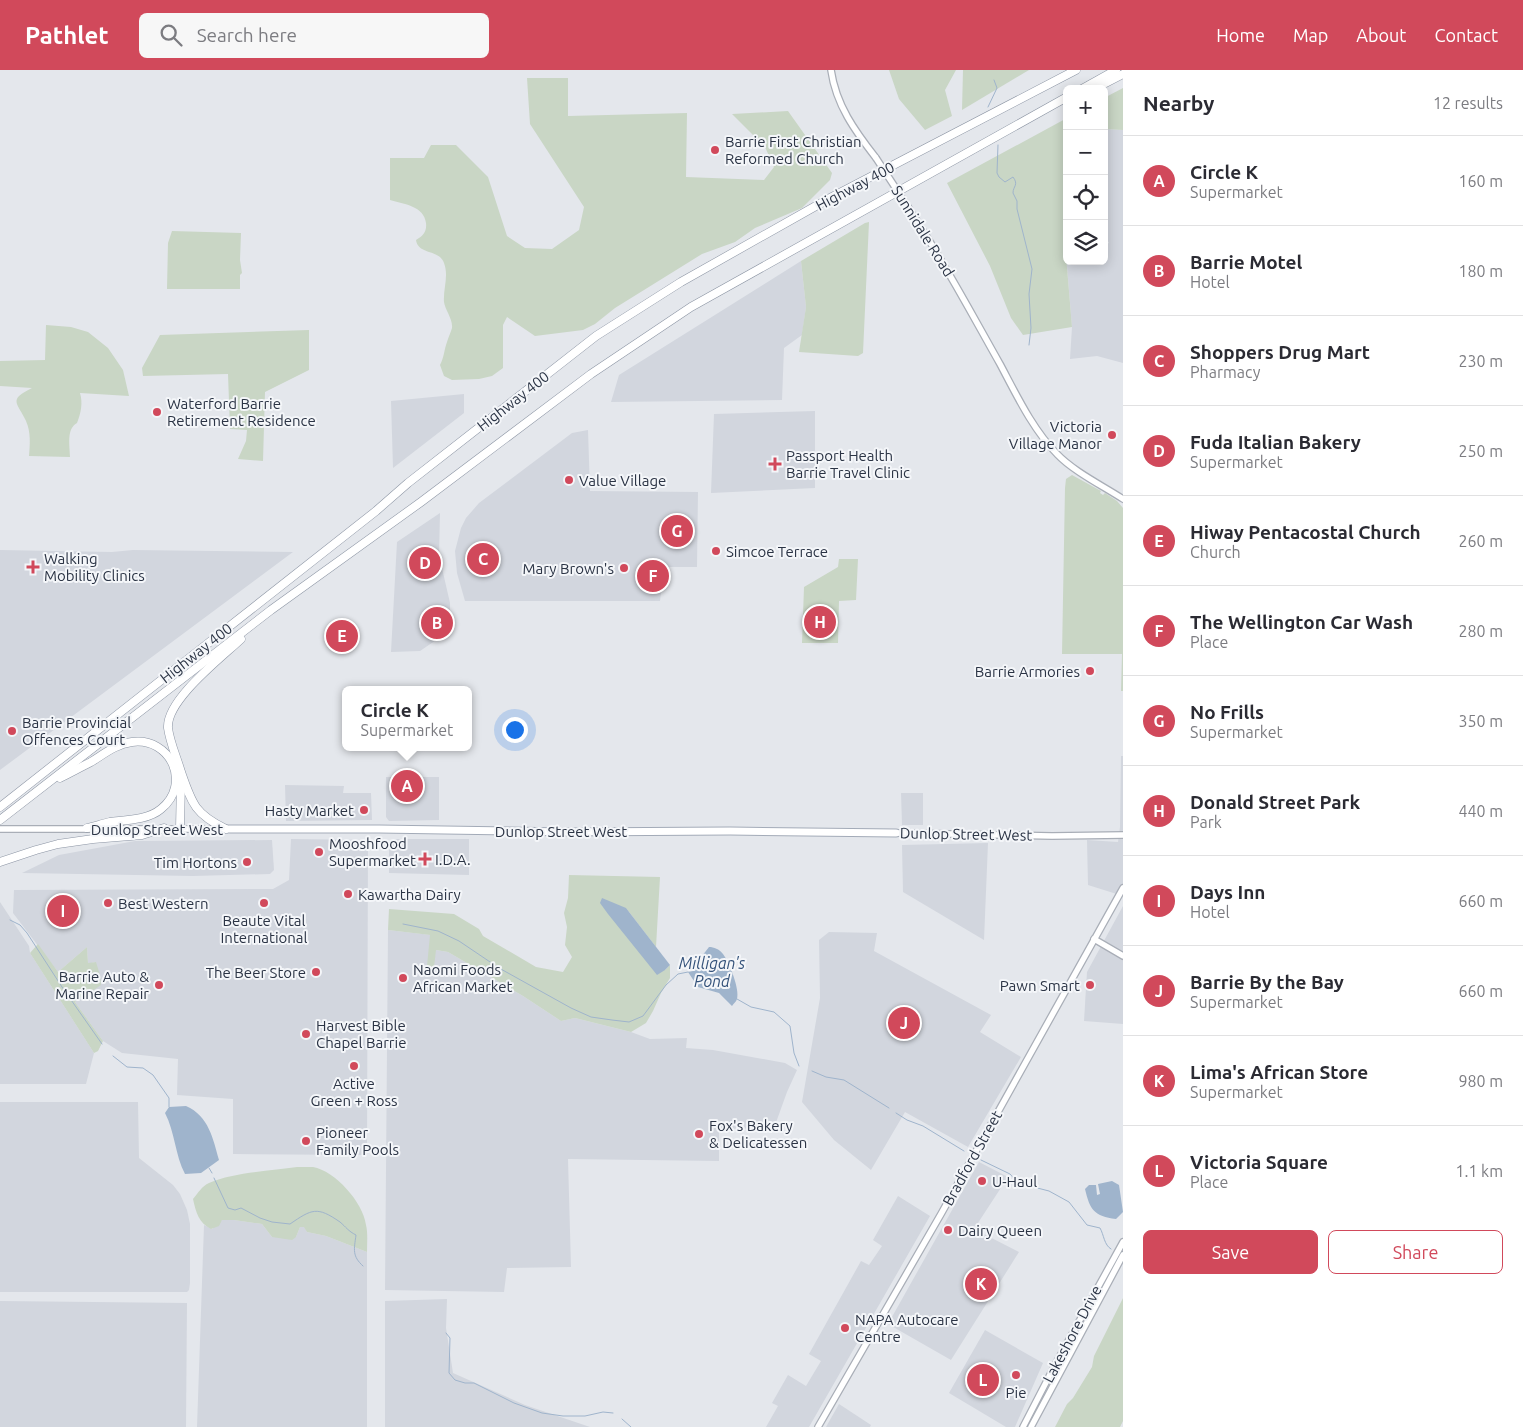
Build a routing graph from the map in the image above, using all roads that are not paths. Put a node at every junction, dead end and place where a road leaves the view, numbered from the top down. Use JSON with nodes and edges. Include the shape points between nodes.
{"nodes":[{"id":1,"x":831,"y":70,"type":"edge"},
{"id":2,"x":1076,"y":70,"type":"edge"},
{"id":3,"x":1116,"y":70,"type":"edge"},
{"id":4,"x":1123,"y":74,"type":"edge"},
{"id":5,"x":1089,"y":85,"type":"edge"},
{"id":6,"x":1102,"y":85,"type":"edge"},
{"id":7,"x":1063,"y":100,"type":"edge"},
{"id":8,"x":1063,"y":104,"type":"edge"},
{"id":9,"x":1033,"y":116,"type":"junction"},
{"id":10,"x":1123,"y":499,"type":"edge"},
{"id":11,"x":271,"y":610,"type":"junction"},
{"id":12,"x":181,"y":773,"type":"junction"},
{"id":13,"x":41,"y":788,"type":"junction"},
{"id":14,"x":0,"y":807,"type":"edge"},
{"id":15,"x":0,"y":820,"type":"edge"},
{"id":16,"x":88,"y":828,"type":"junction"},
{"id":17,"x":164,"y":828,"type":"junction"},
{"id":18,"x":180,"y":828,"type":"junction"},
{"id":19,"x":0,"y":829,"type":"edge"},
{"id":20,"x":226,"y":829,"type":"junction"},
{"id":21,"x":896,"y":833,"type":"joint"},
{"id":22,"x":1123,"y":835,"type":"edge"},
{"id":23,"x":0,"y":862,"type":"edge"},
{"id":24,"x":1123,"y":888,"type":"edge"},
{"id":25,"x":1094,"y":939,"type":"junction"},
{"id":26,"x":1123,"y":956,"type":"edge"},
{"id":27,"x":1123,"y":1242,"type":"edge"},
{"id":28,"x":1123,"y":1255,"type":"edge"},
{"id":29,"x":818,"y":1427,"type":"edge"},
{"id":30,"x":1023,"y":1427,"type":"edge"},
{"id":31,"x":1031,"y":1427,"type":"edge"}],
"edges":[{"from":1,"to":10,"type":"main road","name":"Sunnidale Road","bridge":true,"via":[[846,117],[951,276],[1025,410],[1068,464]]},
{"from":2,"to":14,"type":"highway","name":"Highway 400","via":[[822,203],[680,282],[596,336]]},
{"from":3,"to":5,"type":"highway"},
{"from":4,"to":6,"type":"highway"},
{"from":7,"to":9,"type":"highway","name":"Highway 400"},
{"from":8,"to":9,"type":"highway"},
{"from":9,"to":11,"type":"highway","name":"Highway 400","via":[[691,307],[591,374]]},
{"from":11,"to":12,"type":"highway","via":[[174,706],[168,728]]},
{"from":11,"to":13,"type":"highway","name":"Highway 400"},
{"from":12,"to":18,"type":"highway"},
{"from":12,"to":20,"type":"highway","via":[[196,808],[203,816]]},
{"from":13,"to":15,"type":"highway","name":"Highway 400"},
{"from":13,"to":16,"type":"highway","via":[[130,742],[143,741],[164,751],[174,768],[176,780],[175,789],[161,809],[142,818]]},
{"from":16,"to":17,"type":"main road","name":"Dunlop Street West"},
{"from":16,"to":19,"type":"main road","name":"Dunlop Street West"},
{"from":17,"to":18,"type":"main road","name":"Dunlop Street West"},
{"from":17,"to":23,"type":"highway","via":[[142,835],[58,844]]},
{"from":18,"to":20,"type":"main road","name":"Dunlop Street West"},
{"from":20,"to":21,"type":"main road","name":"Dunlop Street West"},
{"from":21,"to":22,"type":"main road","name":"Dunlop Street West"},
{"from":24,"to":25,"type":"main road","name":"Bradford Street"},
{"from":25,"to":26,"type":"main road"},
{"from":25,"to":29,"type":"main road","name":"Bradford Street"},
{"from":27,"to":30,"type":"main road","name":"Lakeshore Drive"},
{"from":28,"to":31,"type":"main road"}]}
